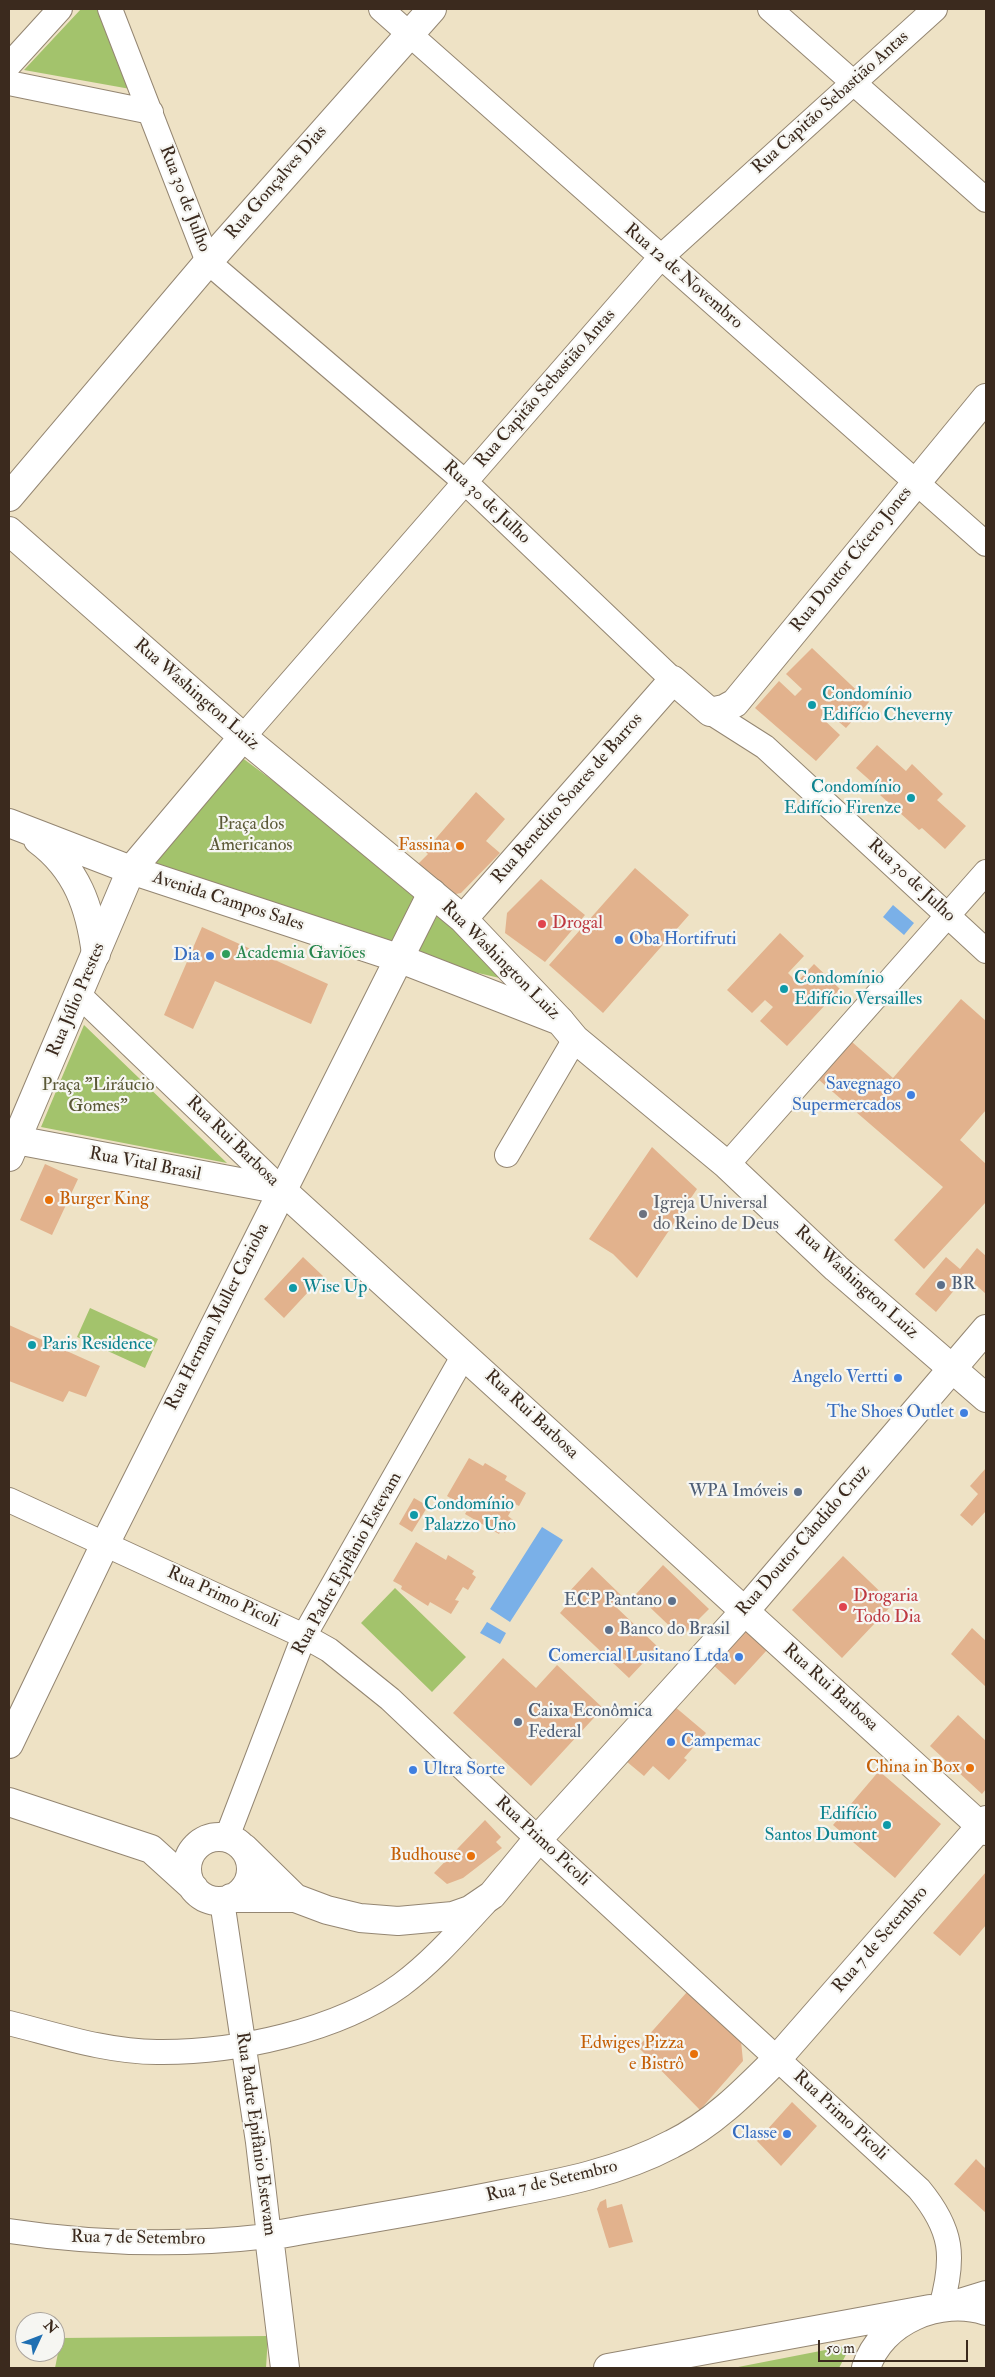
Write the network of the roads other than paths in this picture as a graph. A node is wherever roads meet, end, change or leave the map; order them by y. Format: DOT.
graph roads {
  1 [pos="60,9"];
  2 [pos="110,9"];
  3 [pos="381,9"];
  4 [pos="432,9"];
  5 [pos="770,9"];
  6 [pos="935,9"];
  7 [pos="409,33"];
  8 [pos="9,65"];
  9 [pos="854,82"];
  10 [pos="9,83"];
  11 [pos="151,112"];
  12 [pos="986,200"];
  13 [pos="661,257"];
  14 [pos="208,262"];
  15 [pos="986,398"];
  16 [pos="916,481"];
  17 [pos="465,482"];
  18 [pos="9,497"];
  19 [pos="9,531"];
  20 [pos="986,544"];
  21 [pos="673,680"];
  22 [pos="710,712"];
  23 [pos="243,737"];
  24 [pos="16,826"];
  25 [pos="131,870"];
  26 [pos="986,872"];
  27 [pos="432,893"];
  28 [pos="948,915"];
  29 [pos="463,919"];
  30 [pos="986,952"];
  31 [pos="96,954"];
  32 [pos="398,958"];
  33 [pos="79,995"];
  34 [pos="568,1030"];
  35 [pos="11,1145"];
  36 [pos="507,1155"];
  37 [pos="727,1166"];
  38 [pos="282,1190"];
  39 [pos="986,1330"];
  40 [pos="464,1355"];
  41 [pos="952,1369"];
  42 [pos="986,1398"];
  43 [pos="9,1500"];
  44 [pos="105,1544"];
  45 [pos="744,1612"];
  46 [pos="304,1636"];
  47 [pos="9,1744"];
  48 [pos="9,1802"];
  49 [pos="984,1826"];
  50 [pos="538,1839"];
  51 [pos="229,1841"];
  52 [pos="151,1849"];
  53 [pos="194,1888"];
  54 [pos="492,1895"];
  55 [pos="295,1898"];
  56 [pos="227,1900"];
  57 [pos="9,2023"];
  58 [pos="243,2044"];
  59 [pos="777,2059"];
  60 [pos="9,2231"];
  61 [pos="268,2236"];
  62 [pos="986,2293"];
  63 [pos="936,2308"];
  64 [pos="986,2311"];
  65 [pos="284,2368"];
  66 [pos="608,2368"];
  67 [pos="866,2368"];
  1 -- 8 [label="street"];
  2 -- 11 [label="street, Rua 30 de Julho"];
  3 -- 7 [label="street, Rua 12 de Novembro"];
  4 -- 7 [label="main road, Rua Gonçalves Dias"];
  5 -- 9 [label="street"];
  6 -- 9 [label="street, Rua Capitão Sebastião Antas"];
  7 -- 13 [label="street, Rua 12 de Novembro"];
  7 -- 14 [label="main road, Rua Gonçalves Dias"];
  9 -- 12 [label="street"];
  9 -- 13 [label="street, Rua Capitão Sebastião Antas"];
  10 -- 11 [label="street"];
  11 -- 14 [label="street, Rua 30 de Julho"];
  13 -- 16 [label="street, Rua 12 de Novembro"];
  13 -- 17 [label="street, Rua Capitão Sebastião Antas"];
  14 -- 17 [label="street, Rua 30 de Julho"];
  14 -- 18 [label="main road, Rua Gonçalves Dias"];
  15 -- 16 [label="main road, Rua Doutor Cícero Jones"];
  16 -- 20 [label="street, Rua 12 de Novembro"];
  16 -- 22 [label="main road, Rua Doutor Cícero Jones"];
  17 -- 21 [label="street, Rua 30 de Julho"];
  17 -- 23 [label="street, Rua Capitão Sebastião Antas"];
  19 -- 23 [label="main road, Rua Washington Luiz"];
  21 -- 22 [label="main road, Rua 30 de Julho"];
  21 -- 29 [label="main road, Rua Benedito Soares de Barros"];
  22 -- 28 [label="street, Rua 30 de Julho"];
  23 -- 25 [label="main road, Rua Capitão Sebastião Antas"];
  23 -- 27 [label="main road, Rua Washington Luiz"];
  24 -- 25 [label="main road, Avenida Campos Sales"];
  24 -- 31 [label="main road"];
  25 -- 31 [label="main road, Rua Júlio Prestes"];
  25 -- 32 [label="main road, Avenida Campos Sales"];
  26 -- 28 [label="street"];
  27 -- 29 [label="main road, Rua Washington Luiz"];
  27 -- 32 [label="main road, Rua Herman Muller Carioba"];
  28 -- 30 [label="street, Rua 30 de Julho"];
  28 -- 37 [label="street"];
  29 -- 34 [label="main road, Rua Washington Luiz"];
  31 -- 33 [label="main road, Rua Júlio Prestes"];
  32 -- 34 [label="main road, Avenida Campos Sales"];
  32 -- 38 [label="main road, Rua Herman Muller Carioba"];
  33 -- 35 [label="main road, Rua Júlio Prestes"];
  33 -- 38 [label="street, Rua Rui Barbosa"];
  34 -- 36 [label="street"];
  34 -- 37 [label="main road, Rua Washington Luiz"];
  35 -- 38 [label="main road, Rua Vital Brasil"];
  37 -- 41 [label="main road, Rua Washington Luiz"];
  38 -- 40 [label="main road, Rua Rui Barbosa"];
  38 -- 44 [label="main road, Rua Herman Muller Carioba"];
  39 -- 41 [label="main road, Rua Doutor Cândido Cruz"];
  40 -- 45 [label="main road, Rua Rui Barbosa"];
  40 -- 46 [label="street, Rua Padre Epifânio Estevam"];
  41 -- 42 [label="main road, Rua Washington Luiz"];
  41 -- 45 [label="main road, Rua Doutor Cândido Cruz"];
  43 -- 44 [label="street, Rua Primo Picoli"];
  44 -- 46 [label="street, Rua Primo Picoli"];
  44 -- 47 [label="main road, Rua Herman Muller Carioba"];
  45 -- 49 [label="main road, Rua Rui Barbosa"];
  45 -- 50 [label="main road, Rua Doutor Cândido Cruz"];
  46 -- 50 [label="street, Rua Primo Picoli"];
  46 -- 51 [label="street, Rua Padre Epifânio Estevam"];
  48 -- 52 [label="main road"];
  49 -- 59 [label="main road, Rua 7 de Setembro"];
  50 -- 54 [label="main road, Rua Doutor Cândido Cruz"];
  50 -- 59 [label="street, Rua Primo Picoli"];
  51 -- 52 [label="main road"];
  51 -- 53 [label="main road"];
  51 -- 55 [label="main road"];
  51 -- 56 [label="main road"];
  52 -- 53 [label="main road"];
  53 -- 56 [label="main road"];
  54 -- 55 [label="main road, Rua Doutor Cândido Cruz"];
  54 -- 58 [label="street"];
  55 -- 56 [label="main road"];
  56 -- 58 [label="street, Rua Padre Epifânio Estevam"];
  57 -- 58 [label="street"];
  58 -- 61 [label="street, Rua Padre Epifânio Estevam"];
  59 -- 61 [label="main road, Rua 7 de Setembro"];
  59 -- 63 [label="street, Rua Primo Picoli"];
  60 -- 61 [label="street, Rua 7 de Setembro"];
  61 -- 65 [label="main road, Rua Padre Epifânio Estevam"];
  62 -- 63 [label="street"];
  63 -- 64 [label="main road"];
  63 -- 66 [label="main road"];
  63 -- 67 [label="main road"];
}
